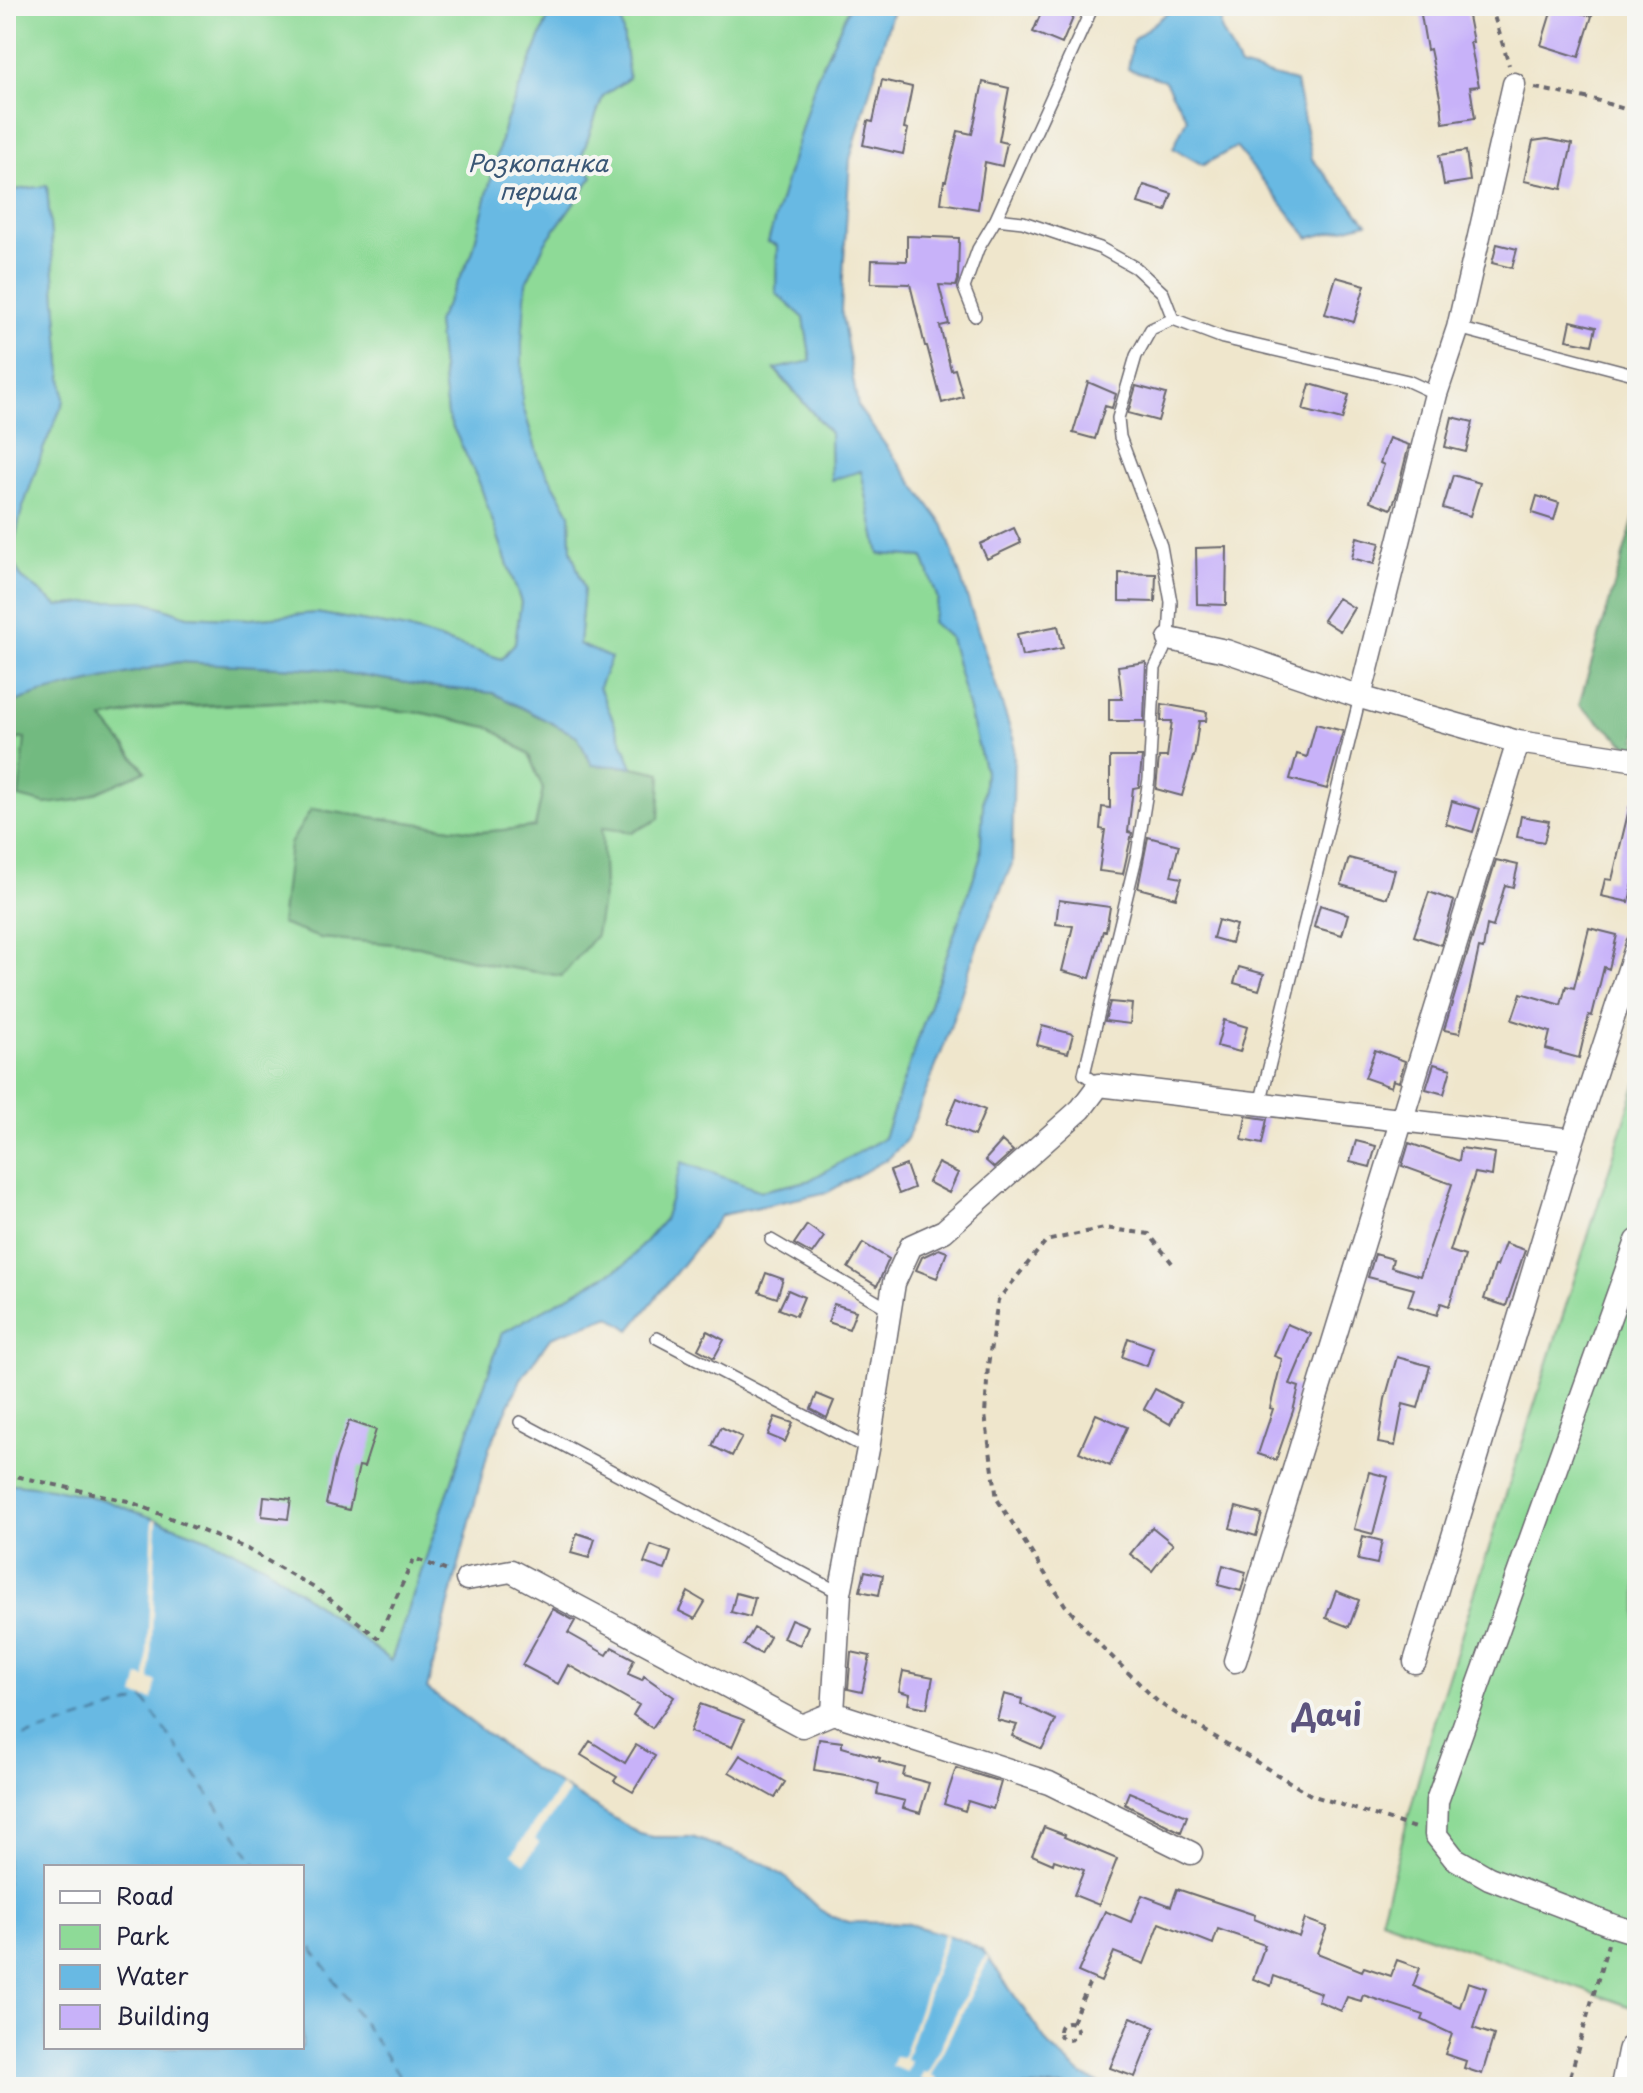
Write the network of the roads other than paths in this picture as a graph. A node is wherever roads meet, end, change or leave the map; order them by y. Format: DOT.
graph roads {
  1 [pos="1093,6"];
  2 [pos="1514,84"];
  3 [pos="996,219"];
  4 [pos="975,316"];
  5 [pos="1173,319"];
  6 [pos="1458,328"];
  7 [pos="1637,375"];
  8 [pos="1436,394"];
  9 [pos="1169,639"];
  10 [pos="1360,697"];
  11 [pos="1518,742"];
  12 [pos="1637,760"];
  13 [pos="1637,945"];
  14 [pos="1099,1085"];
  15 [pos="1260,1104"];
  16 [pos="1403,1121"];
  17 [pos="1573,1140"];
  18 [pos="771,1240"];
  19 [pos="1637,1241"];
  20 [pos="889,1309"];
  21 [pos="657,1338"];
  22 [pos="520,1422"];
  23 [pos="868,1449"];
  24 [pos="467,1579"];
  25 [pos="840,1593"];
  26 [pos="1235,1661"];
  27 [pos="1415,1662"];
  28 [pos="833,1713"];
  29 [pos="1191,1853"];
  30 [pos="1637,1933"];
  31 [pos="1637,2052"];
  32 [pos="1630,2087"];
  1 -- 3 [label="lane"];
  2 -- 6 [label="street"];
  3 -- 4 [label="lane"];
  3 -- 5 [label="lane"];
  5 -- 8 [label="lane"];
  5 -- 9 [label="lane"];
  6 -- 7 [label="lane"];
  6 -- 8 [label="street"];
  8 -- 10 [label="street"];
  9 -- 10 [label="street"];
  9 -- 14 [label="lane"];
  10 -- 11 [label="street"];
  10 -- 15 [label="lane"];
  11 -- 12 [label="street"];
  11 -- 16 [label="street"];
  13 -- 17 [label="street"];
  14 -- 15 [label="street"];
  14 -- 20 [label="street"];
  15 -- 16 [label="street"];
  16 -- 17 [label="street"];
  16 -- 26 [label="street"];
  17 -- 27 [label="street"];
  18 -- 20 [label="lane"];
  19 -- 30 [label="street"];
  20 -- 23 [label="street"];
  21 -- 23 [label="lane"];
  22 -- 25 [label="lane"];
  23 -- 25 [label="street"];
  24 -- 28 [label="street"];
  25 -- 28 [label="street"];
  28 -- 29 [label="street"];
  31 -- 32 [label="highway"];
}
